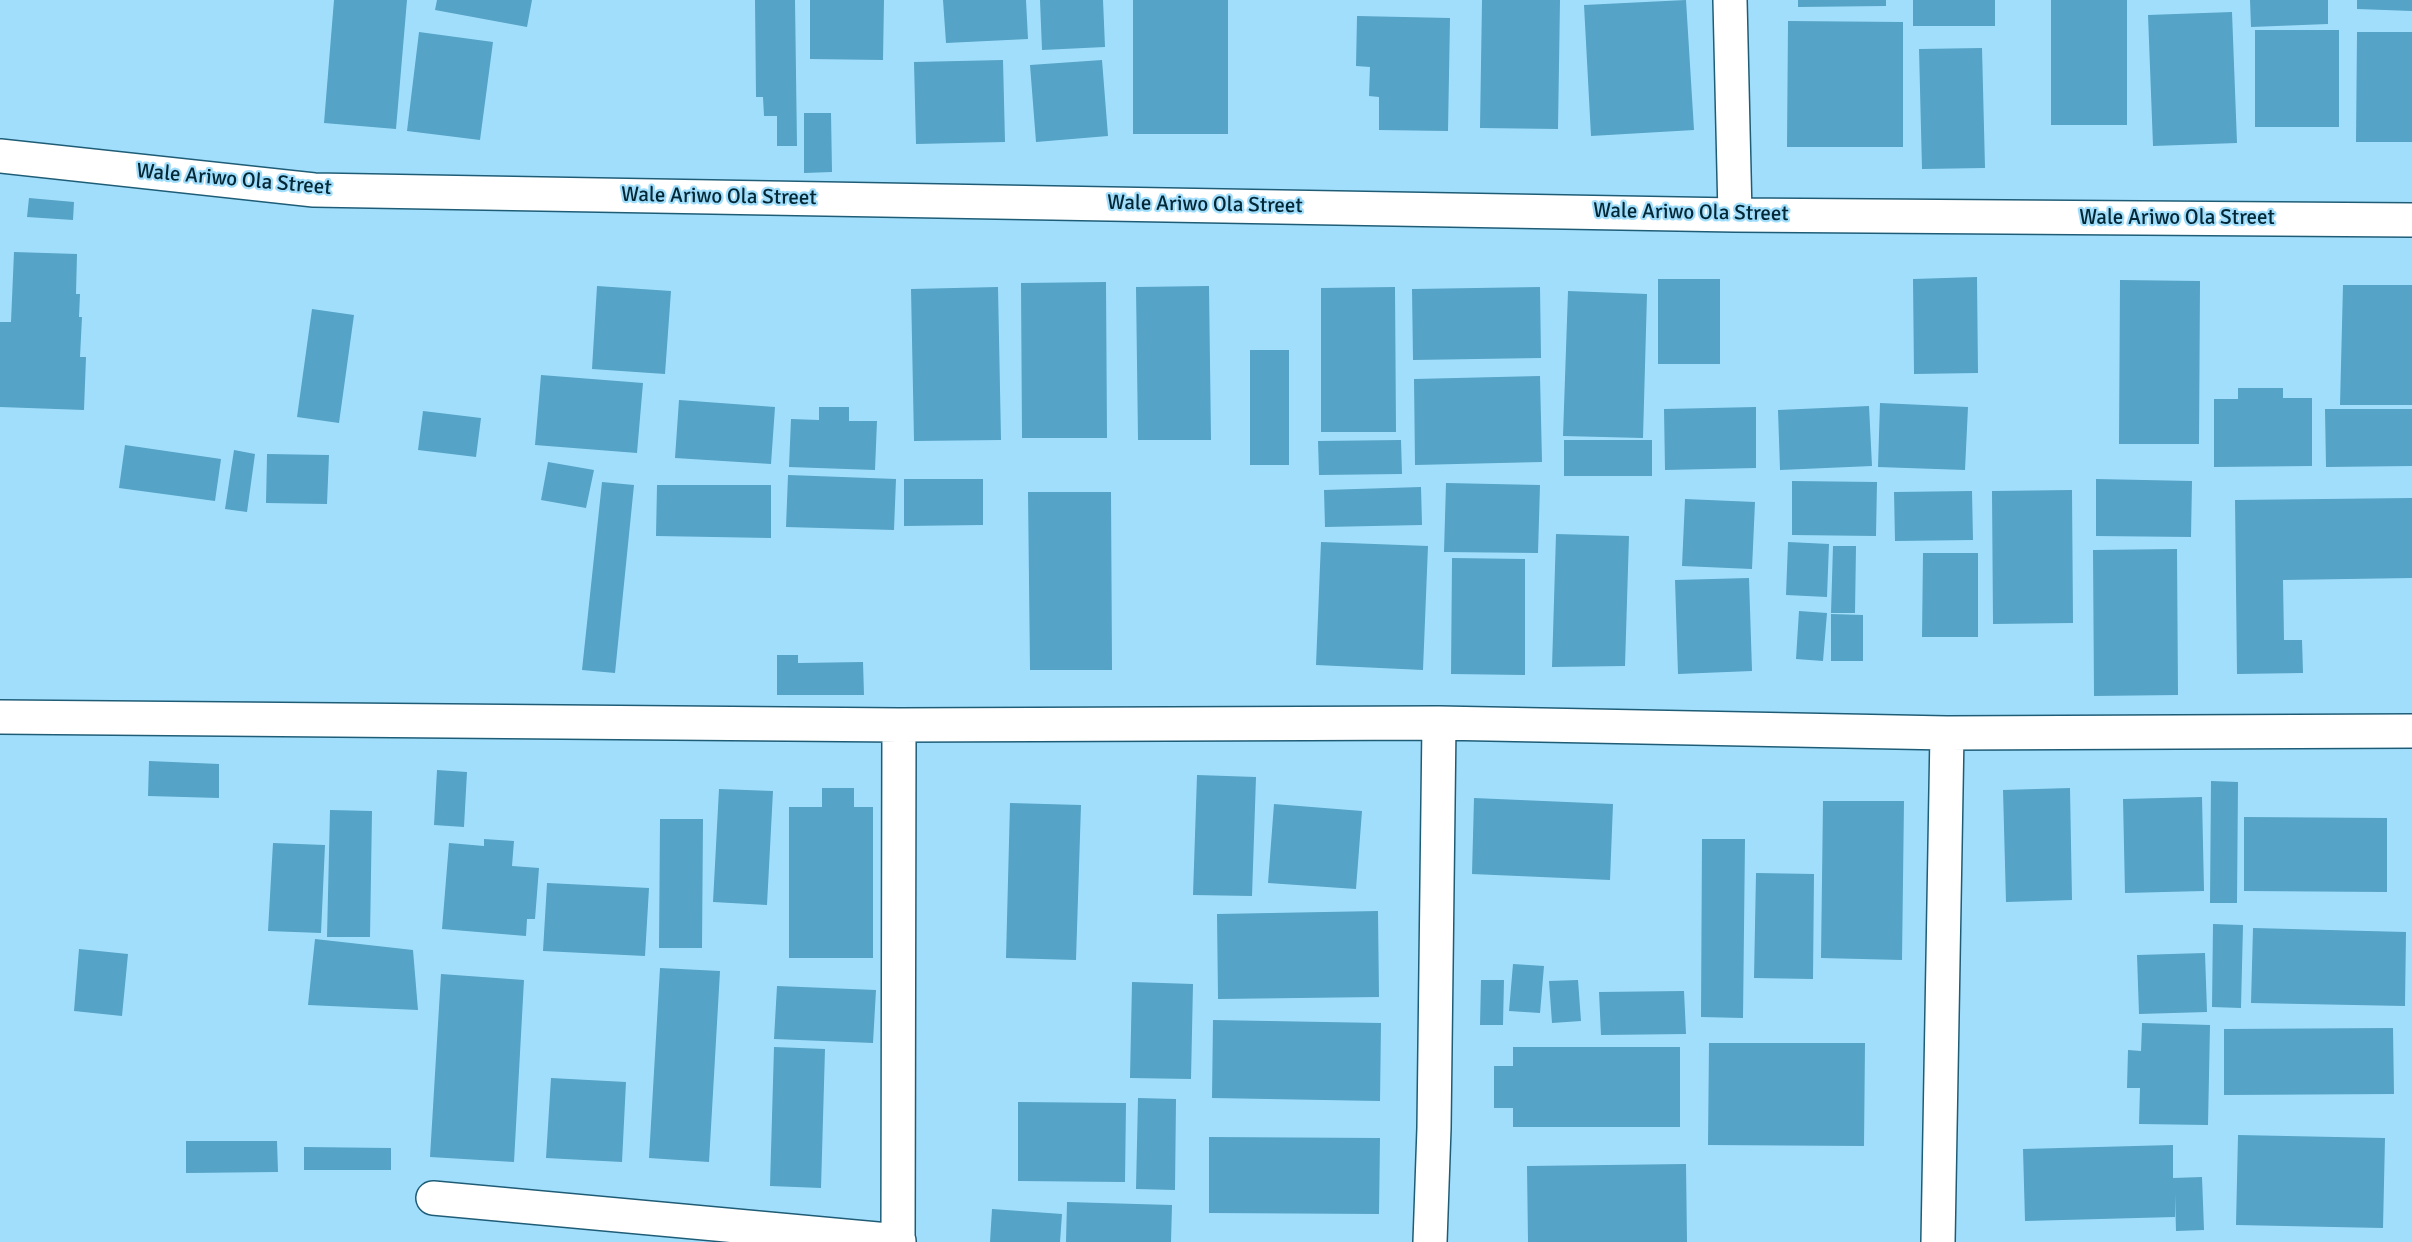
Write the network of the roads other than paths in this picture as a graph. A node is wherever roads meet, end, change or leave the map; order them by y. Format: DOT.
graph roads {
  1 [pos="1730,0"];
  2 [pos="0,156"];
  3 [pos="1735,214"];
  4 [pos="2412,220"];
  5 [pos="0,717"];
  6 [pos="1439,723"];
  7 [pos="899,725"];
  8 [pos="2412,731"];
  9 [pos="1947,733"];
  10 [pos="433,1198"];
  11 [pos="898,1242"];
  12 [pos="1430,1242"];
  13 [pos="1938,1242"];
  1 -- 3 [label="street"];
  2 -- 3 [label="street, Wale Ariwo Ola Street"];
  3 -- 4 [label="street, Wale Ariwo Ola Street"];
  5 -- 7 [label="street"];
  6 -- 7 [label="street"];
  6 -- 9 [label="street"];
  6 -- 12 [label="street"];
  7 -- 11 [label="street"];
  8 -- 9 [label="street"];
  9 -- 13 [label="street"];
  10 -- 11 [label="street"];
}
